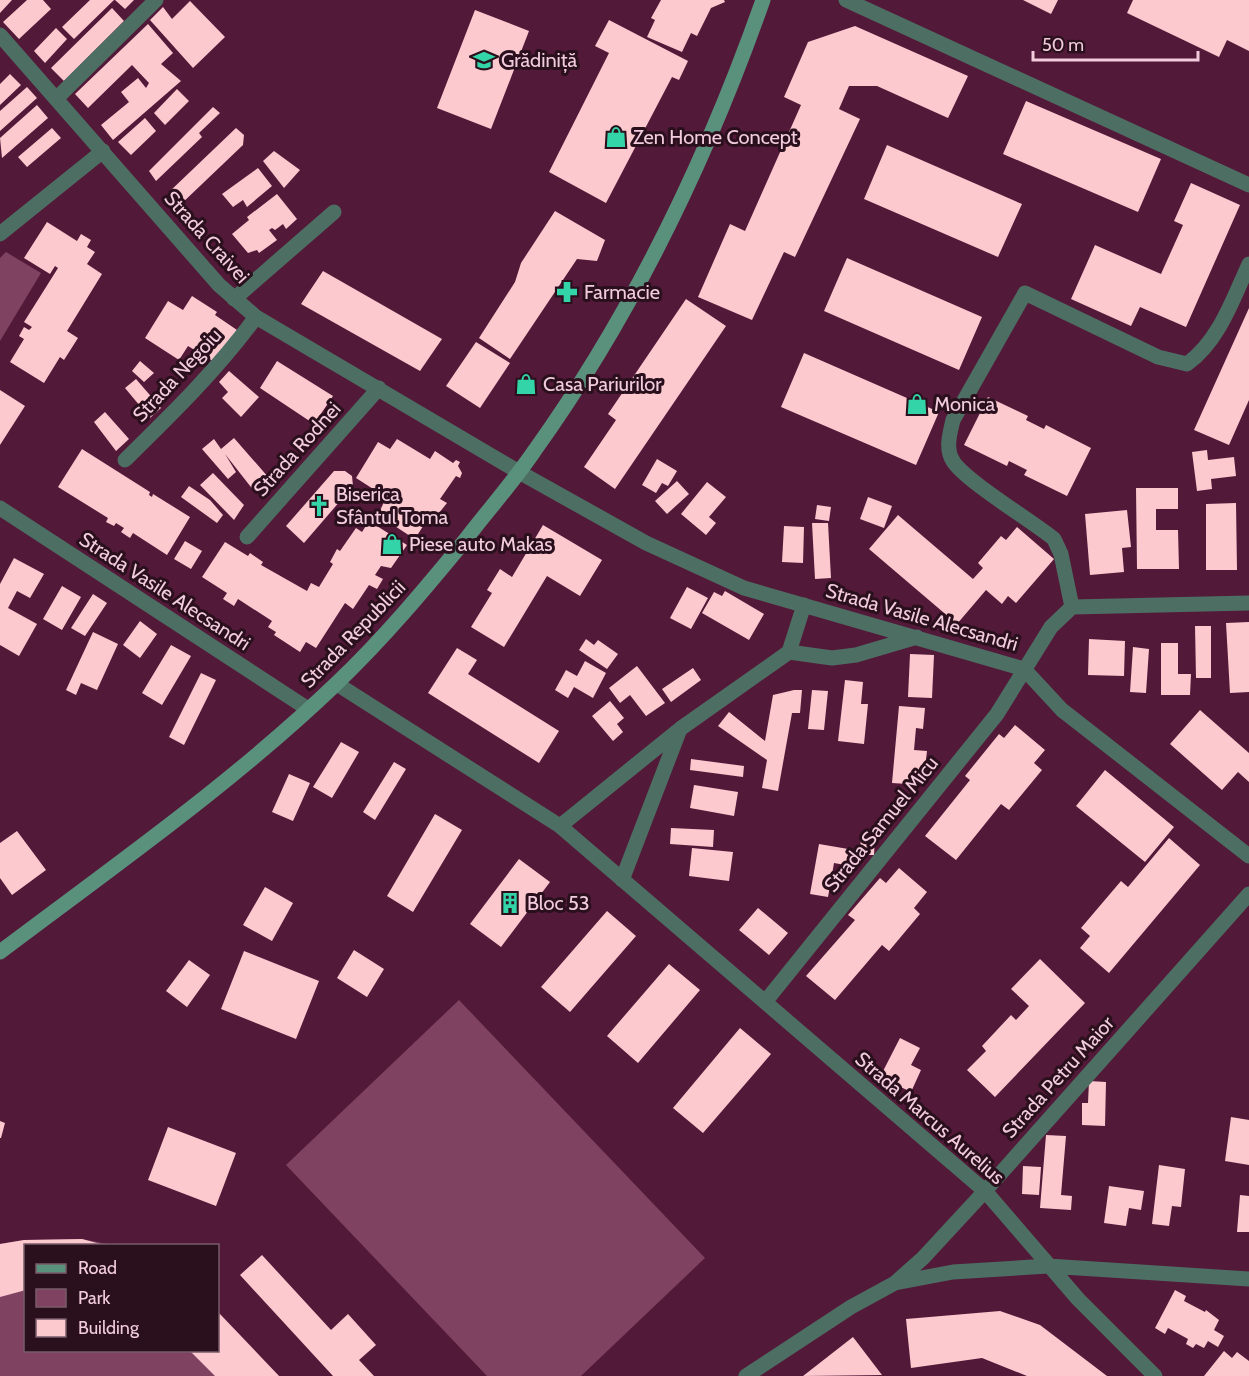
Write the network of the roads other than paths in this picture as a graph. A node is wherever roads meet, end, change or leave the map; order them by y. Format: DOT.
graph roads {
  1 [pos="156,0"];
  2 [pos="763,0"];
  3 [pos="846,0"];
  4 [pos="0,35"];
  5 [pos="57,98"];
  6 [pos="103,151"];
  7 [pos="1249,185"];
  8 [pos="334,213"];
  9 [pos="0,234"];
  10 [pos="1249,264"];
  11 [pos="234,299"];
  12 [pos="256,317"];
  13 [pos="379,388"];
  14 [pos="125,460"];
  15 [pos="519,472"];
  16 [pos="0,508"];
  17 [pos="247,537"];
  18 [pos="1249,603"];
  19 [pos="804,605"];
  20 [pos="1072,607"];
  21 [pos="917,638"];
  22 [pos="789,652"];
  23 [pos="1024,669"];
  24 [pos="336,684"];
  25 [pos="308,709"];
  26 [pos="680,729"];
  27 [pos="560,826"];
  28 [pos="1249,856"];
  29 [pos="622,880"];
  30 [pos="1249,894"];
  31 [pos="0,952"];
  32 [pos="765,1002"];
  33 [pos="985,1191"];
  34 [pos="1048,1266"];
  35 [pos="1249,1279"];
  36 [pos="895,1283"];
  37 [pos="746,1376"];
  38 [pos="1155,1376"];
  1 -- 5 [label="street"];
  2 -- 15 [label="main road, Strada Republicii"];
  3 -- 7 [label="street"];
  4 -- 5 [label="street, Strada Craivei"];
  5 -- 6 [label="street, Strada Craivei"];
  6 -- 9 [label="street"];
  6 -- 11 [label="street, Strada Craivei"];
  8 -- 11 [label="street"];
  10 -- 20 [label="street"];
  11 -- 12 [label="street, Strada Craivei"];
  12 -- 13 [label="street, Strada Craivei"];
  12 -- 14 [label="street, Strada Negoiu"];
  13 -- 15 [label="street, Strada Craivei"];
  13 -- 17 [label="street, Strada Rodnei"];
  15 -- 19 [label="street, Strada Vasile Alecsandri"];
  15 -- 24 [label="main road, Strada Republicii"];
  16 -- 25 [label="street, Strada Vasile Alecsandri"];
  18 -- 20 [label="street"];
  19 -- 21 [label="street, Strada Vasile Alecsandri"];
  19 -- 22 [label="street, Strada Vasile Alecsandri"];
  20 -- 23 [label="street, Strada Vasile Alecsandri"];
  21 -- 22 [label="street"];
  21 -- 23 [label="street, Strada Vasile Alecsandri"];
  22 -- 26 [label="street"];
  23 -- 28 [label="street"];
  23 -- 32 [label="street, Strada Samuel Micu"];
  24 -- 25 [label="main road, Strada Republicii"];
  24 -- 27 [label="street"];
  25 -- 31 [label="main road, Strada Republicii"];
  26 -- 27 [label="street"];
  26 -- 29 [label="street"];
  27 -- 29 [label="street"];
  29 -- 32 [label="street, Strada Marcus Aurelius"];
  30 -- 33 [label="street, Strada Petru Maior"];
  32 -- 33 [label="street, Strada Marcus Aurelius"];
  33 -- 34 [label="street, Strada Marcus Aurelius"];
  33 -- 36 [label="street, Strada Petru Maior"];
  34 -- 35 [label="street"];
  34 -- 36 [label="street"];
  34 -- 38 [label="street, Strada Marcus Aurelius"];
  36 -- 37 [label="street"];
}
